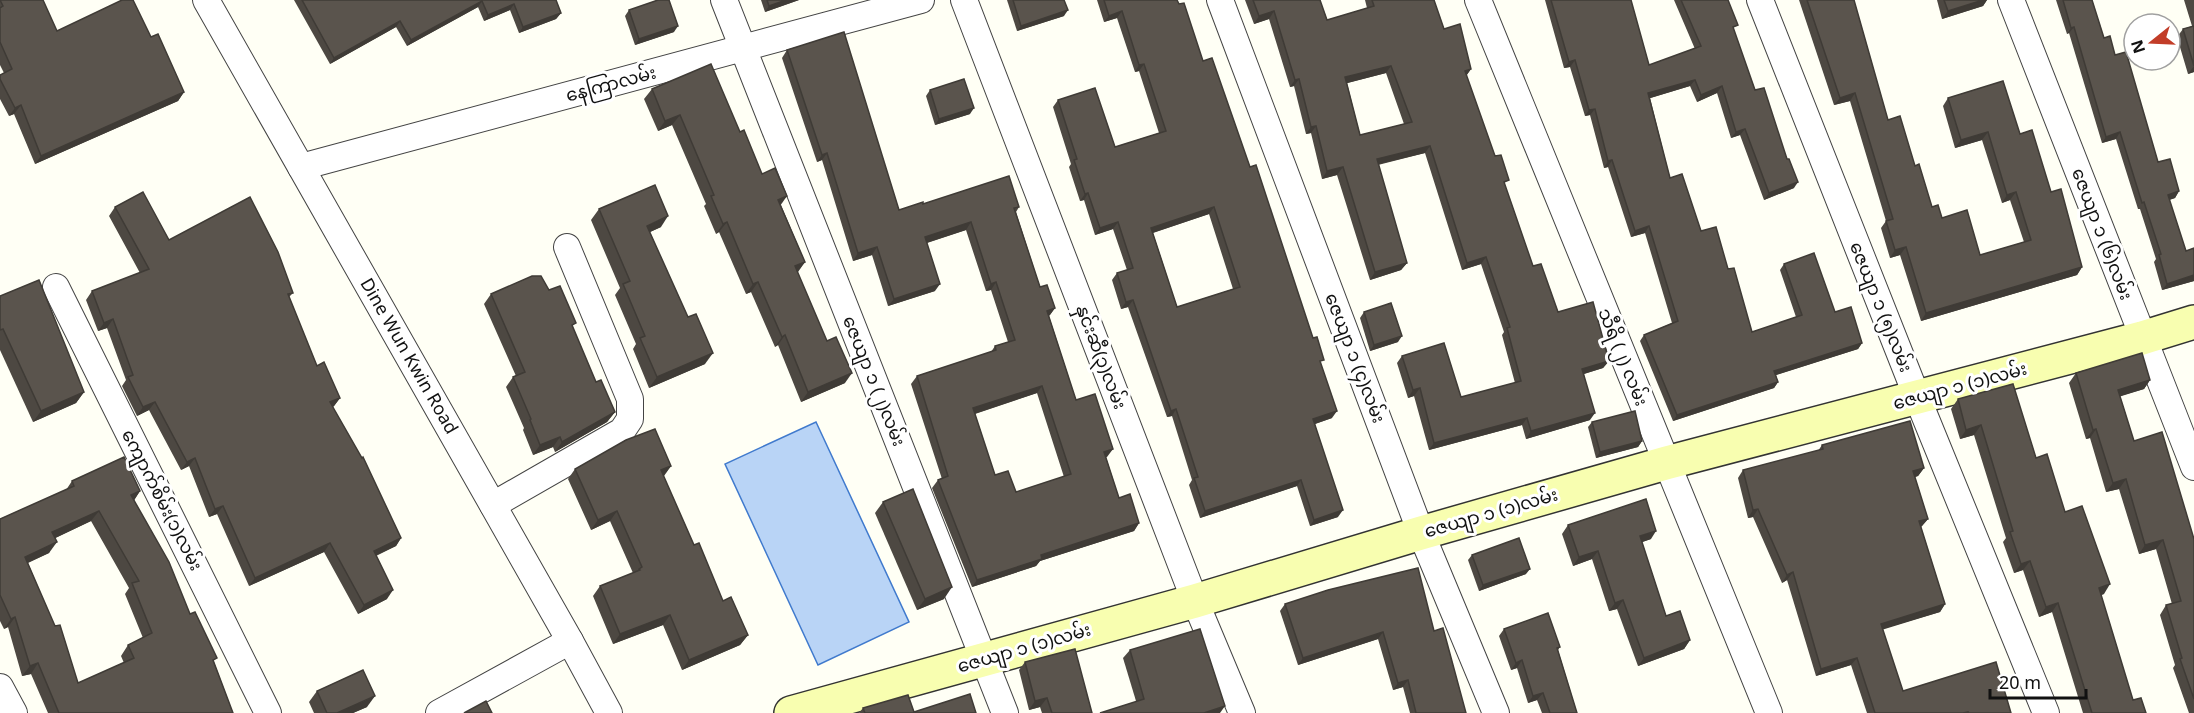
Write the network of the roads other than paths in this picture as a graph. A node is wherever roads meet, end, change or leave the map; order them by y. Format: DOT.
graph roads {
  1 [pos="206,0"];
  2 [pos="724,0"];
  3 [pos="921,0"];
  4 [pos="964,0"];
  5 [pos="1220,0"];
  6 [pos="1478,0"];
  7 [pos="1760,0"];
  8 [pos="2012,0"];
  9 [pos="744,49"];
  10 [pos="301,167"];
  11 [pos="567,247"];
  12 [pos="56,287"];
  13 [pos="2194,322"];
  14 [pos="2142,338"];
  15 [pos="1917,398"];
  16 [pos="1666,463"];
  17 [pos="2194,467"];
  18 [pos="493,504"];
  19 [pos="1421,532"];
  20 [pos="1195,601"];
  21 [pos="570,641"];
  22 [pos="984,660"];
  23 [pos="0,687"];
  24 [pos="14,713"];
  25 [pos="268,713"];
  26 [pos="440,713"];
  27 [pos="609,713"];
  28 [pos="790,713"];
  29 [pos="1005,713"];
  30 [pos="1242,713"];
  31 [pos="1496,713"];
  32 [pos="1769,713"];
  33 [pos="2046,713"];
  1 -- 10 [label="street, Dine Wun Kwin Road"];
  2 -- 9 [label="street, ဇေယျာ ၁ (၂)လမ်း"];
  3 -- 9 [label="street, နေကြာလမ်း"];
  4 -- 20 [label="street, နှင်းဆီ(၃)လမ်း"];
  5 -- 19 [label="street, ဇေယျာ ၁ (၄)လမ်း"];
  6 -- 16 [label="street, သီရိ (၂) လမ်း"];
  7 -- 15 [label="street, ဇေယျာ ၁ (၅)လမ်း"];
  8 -- 14 [label="street, ဇေယျာ ၁ (၆)လမ်း"];
  9 -- 10 [label="street, နေကြာလမ်း"];
  9 -- 22 [label="street, ဇေယျာ ၁ (၂)လမ်း"];
  10 -- 18 [label="street, Dine Wun Kwin Road"];
  11 -- 18 [label="street"];
  12 -- 25 [label="street, ကျောက်စိမ်း(၁)လမ်း"];
  13 -- 14 [label="street, ဇေယျာ ၁ (၁)လမ်း"];
  14 -- 15 [label="street, ဇေယျာ ၁ (၁)လမ်း"];
  14 -- 17 [label="street, ဇေယျာ ၁ (၆)လမ်း"];
  15 -- 16 [label="street, ဇေယျာ ၁ (၁)လမ်း"];
  15 -- 33 [label="street, ဇေယျာ ၁ (၅)လမ်း"];
  16 -- 19 [label="street, ဇေယျာ ၁ (၁)လမ်း"];
  16 -- 32 [label="street, သီရိ (၂) လမ်း"];
  18 -- 21 [label="street, Dine Wun Kwin Road"];
  19 -- 20 [label="street, ဇေယျာ ၁ (၁)လမ်း"];
  19 -- 31 [label="street, ဇေယျာ ၁ (၄)လမ်း"];
  20 -- 22 [label="street, ဇေယျာ ၁ (၁)လမ်း"];
  20 -- 30 [label="street, နှင်းဆီ(၃)လမ်း"];
  21 -- 26 [label="street"];
  21 -- 27 [label="street, Dine Wun Kwin Road"];
  22 -- 28 [label="street, ဇေယျာ ၁ (၁)လမ်း"];
  22 -- 29 [label="street, ဇေယျာ ၁ (၂)လမ်း"];
  23 -- 24 [label="street"];
}
